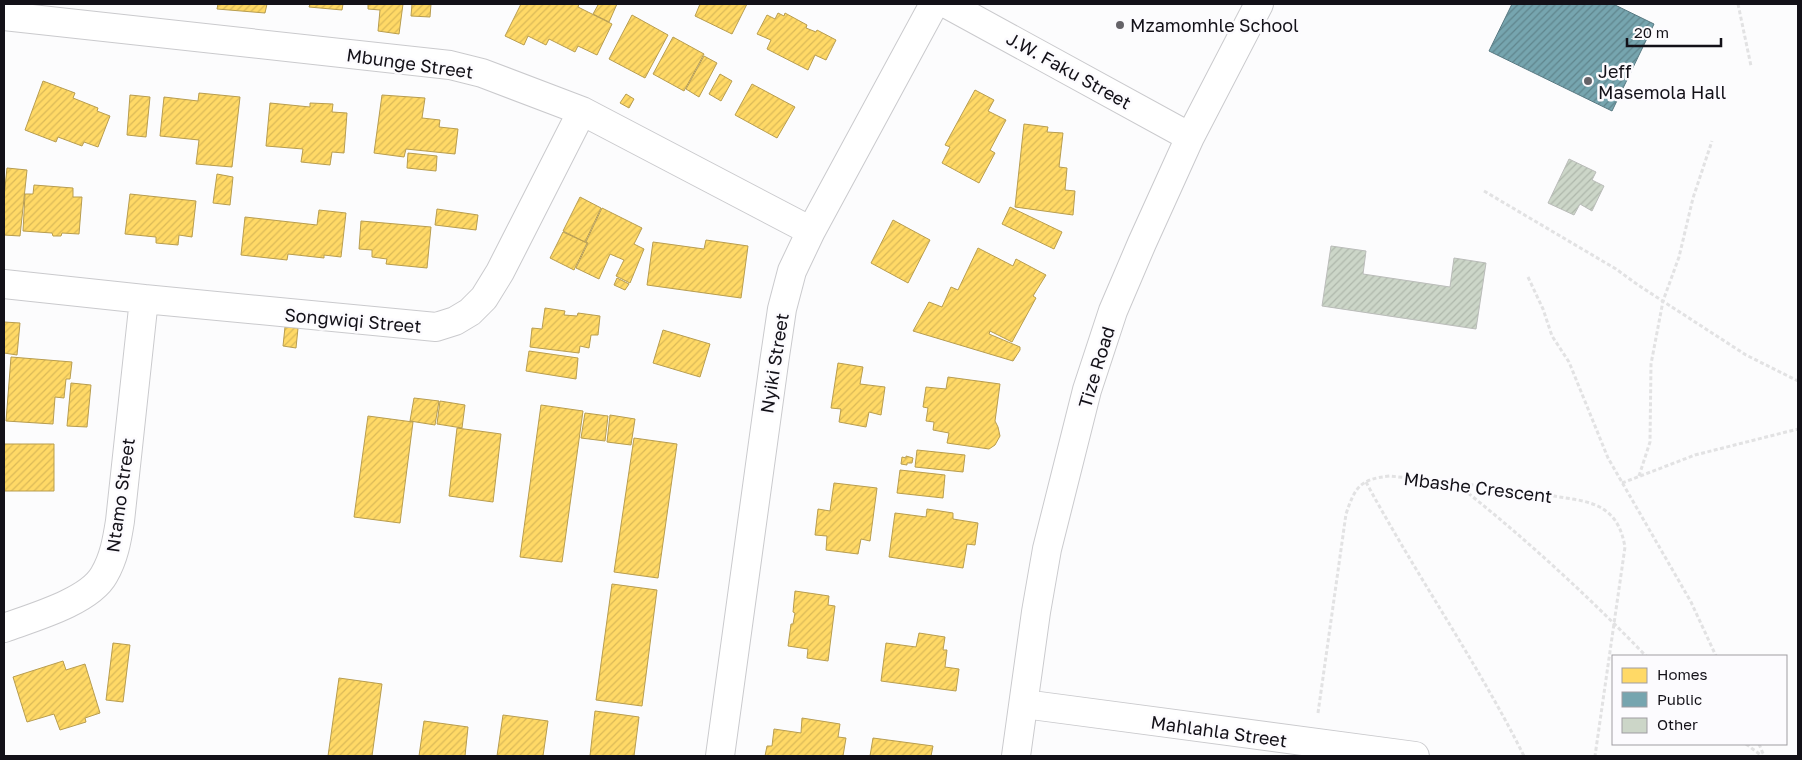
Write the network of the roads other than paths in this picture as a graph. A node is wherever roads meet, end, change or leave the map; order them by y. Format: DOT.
graph roads {
  1 [pos="934,4"];
  2 [pos="947,4"];
  3 [pos="1259,4"];
  4 [pos="4,16"];
  5 [pos="582,111"];
  6 [pos="1190,137"];
  7 [pos="811,231"];
  8 [pos="4,284"];
  9 [pos="144,300"];
  10 [pos="4,628"];
  11 [pos="1024,704"];
  12 [pos="1313,750"];
  13 [pos="720,756"];
  14 [pos="1016,756"];
  15 [pos="1415,756"];
  1 -- 7 [label="street, Nyiki Street"];
  2 -- 6 [label="street, J.W. Faku Street"];
  3 -- 6 [label="street, Tize Road"];
  4 -- 5 [label="street, Mbunge Street"];
  5 -- 7 [label="street, Mbunge Street"];
  5 -- 9 [label="street, Songwiqi Street"];
  6 -- 11 [label="street, Tize Road"];
  7 -- 13 [label="street, Nyiki Street"];
  8 -- 9 [label="street, Songwiqi Street"];
  9 -- 10 [label="street, Ntamo Street"];
  11 -- 12 [label="street, Mahlahla Street"];
  11 -- 14 [label="street, Tize Road"];
  12 -- 15 [label="street, Mahlahla Street"];
}
